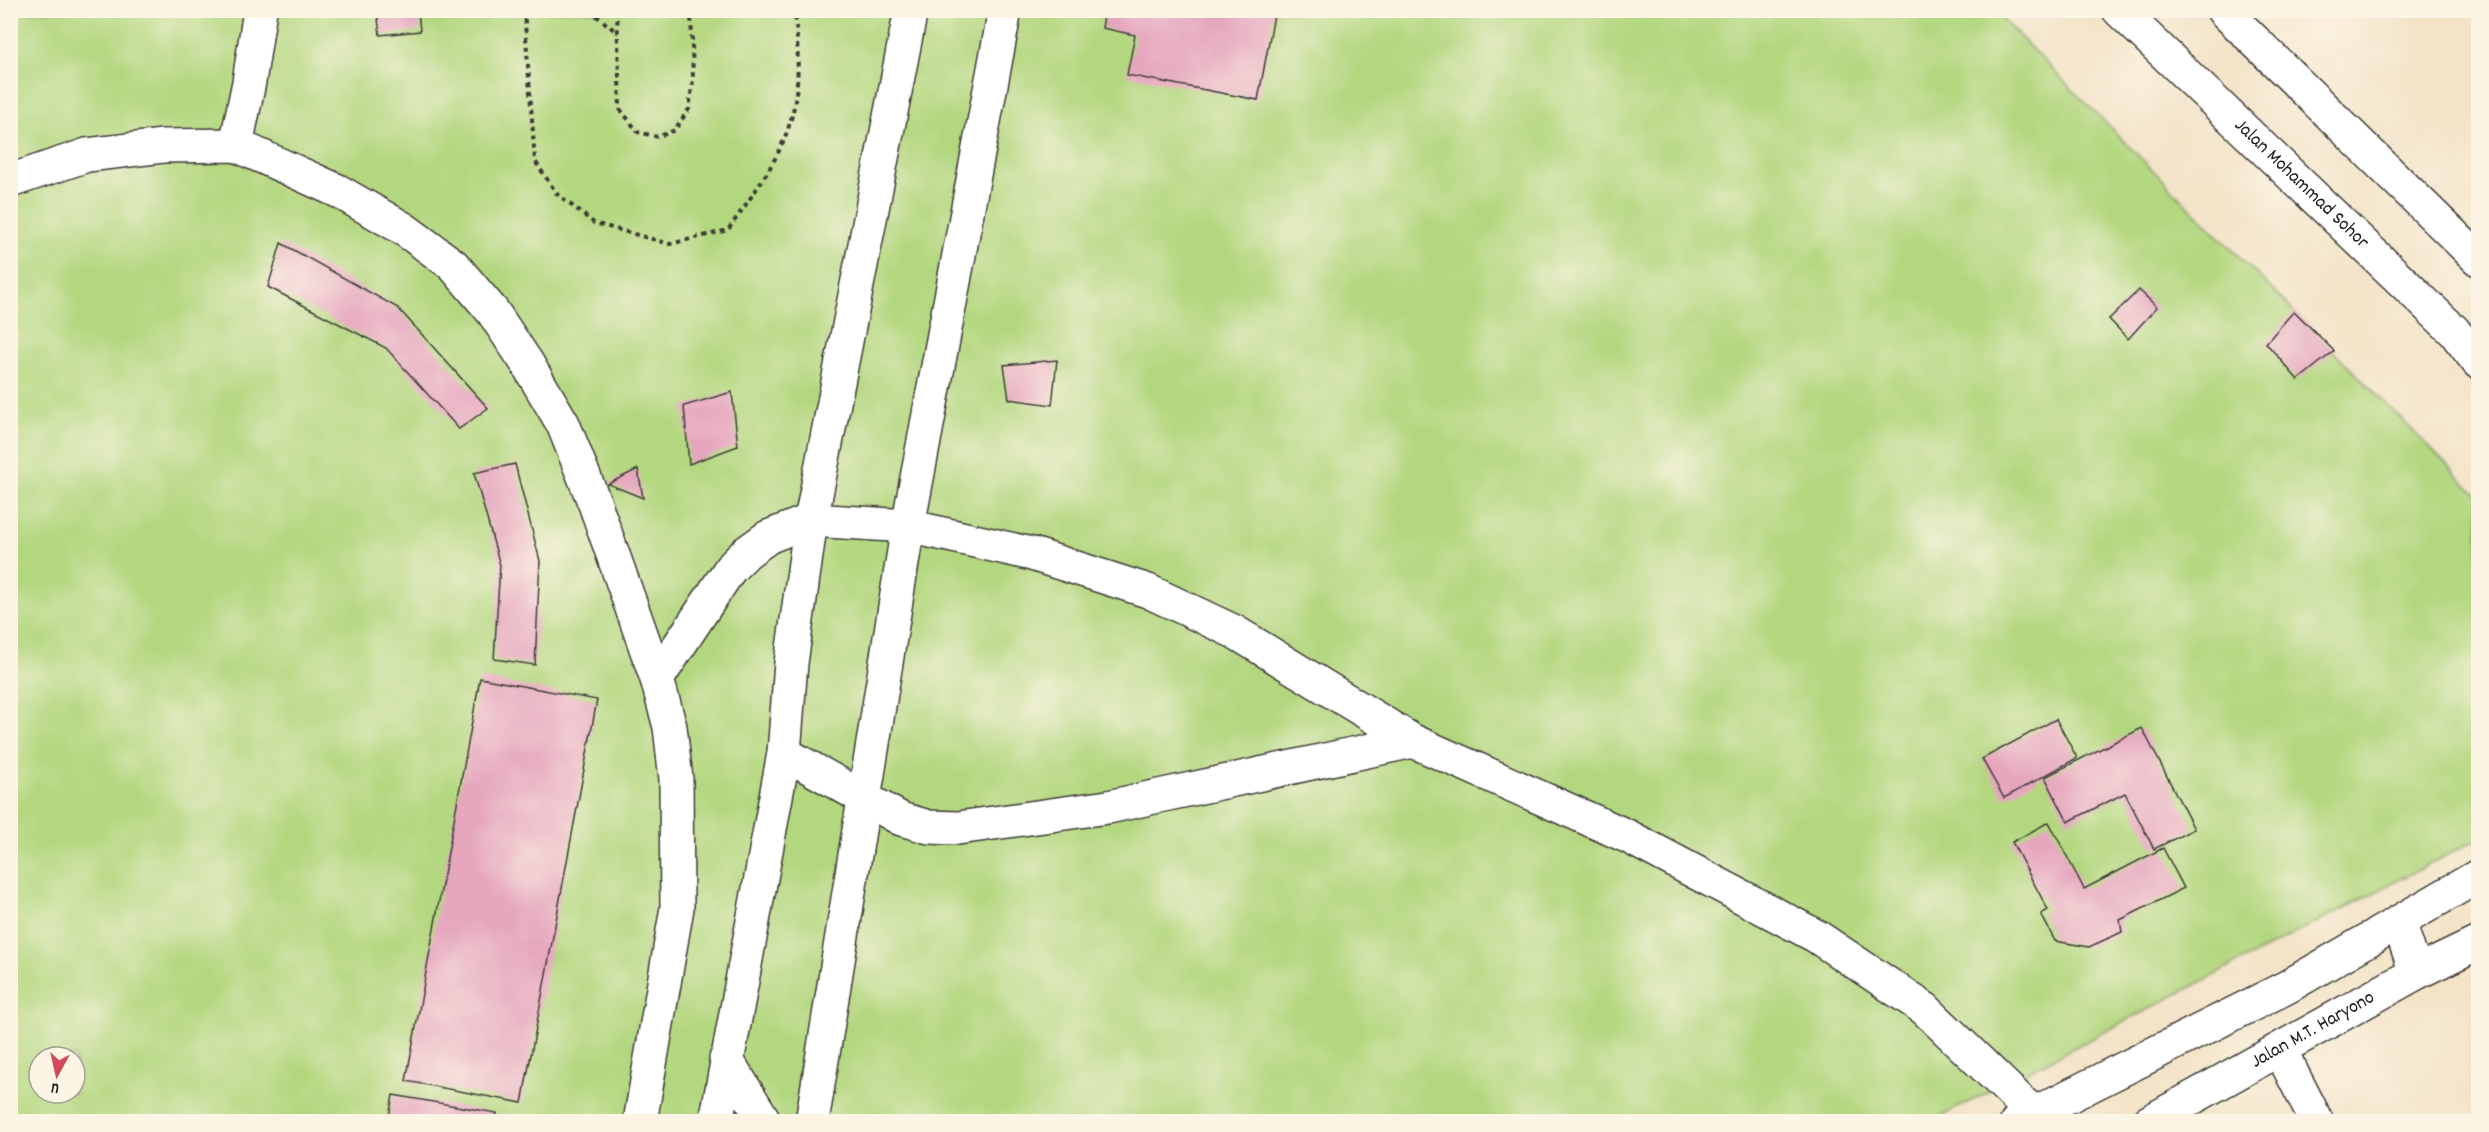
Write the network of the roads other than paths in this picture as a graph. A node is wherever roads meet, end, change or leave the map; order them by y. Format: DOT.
graph roads {
  1 [pos="260,10"];
  2 [pos="911,10"];
  3 [pos="1005,10"];
  4 [pos="2120,10"];
  5 [pos="2223,10"];
  6 [pos="236,145"];
  7 [pos="10,181"];
  8 [pos="2478,259"];
  9 [pos="2466,326"];
  10 [pos="2478,362"];
  11 [pos="811,520"];
  12 [pos="908,526"];
  13 [pos="657,679"];
  14 [pos="1413,741"];
  15 [pos="784,753"];
  16 [pos="863,798"];
  17 [pos="2478,876"];
  18 [pos="2398,922"];
  19 [pos="2478,943"];
  20 [pos="2416,973"];
  21 [pos="2280,1050"];
  22 [pos="726,1059"];
  23 [pos="2025,1117"];
  24 [pos="640,1122"];
  25 [pos="716,1122"];
  26 [pos="765,1122"];
  27 [pos="812,1122"];
  28 [pos="2149,1122"];
  29 [pos="2317,1122"];
  1 -- 6 [label="street"];
  2 -- 11 [label="street"];
  3 -- 12 [label="street"];
  4 -- 9 [label="street, Jalan Mohammad Sohor"];
  5 -- 8 [label="street"];
  6 -- 7 [label="street"];
  6 -- 13 [label="street"];
  9 -- 10 [label="street, Jalan Mohammad Sohor"];
  11 -- 12 [label="street"];
  11 -- 13 [label="street"];
  11 -- 15 [label="street"];
  12 -- 14 [label="street"];
  12 -- 16 [label="street"];
  13 -- 24 [label="street"];
  14 -- 16 [label="street"];
  14 -- 23 [label="street"];
  15 -- 16 [label="street"];
  15 -- 22 [label="street"];
  16 -- 27 [label="street"];
  17 -- 18 [label="street"];
  18 -- 20 [label="street"];
  18 -- 23 [label="street"];
  19 -- 20 [label="street, Jalan M.T. Haryono"];
  20 -- 21 [label="street, Jalan M.T. Haryono"];
  21 -- 28 [label="street, Jalan M.T. Haryono"];
  21 -- 29 [label="street"];
  22 -- 25 [label="street"];
  22 -- 26 [label="street"];
}
